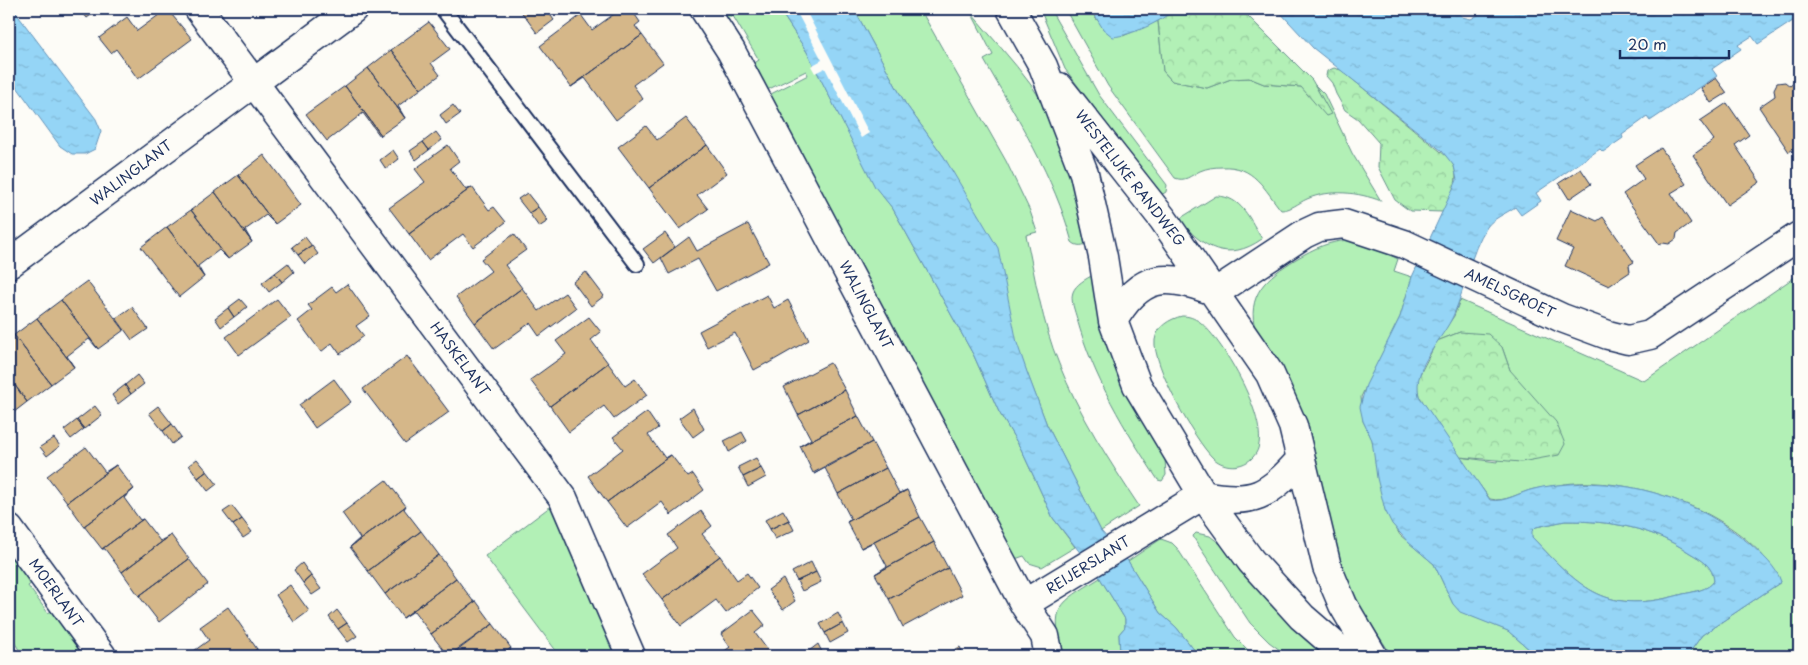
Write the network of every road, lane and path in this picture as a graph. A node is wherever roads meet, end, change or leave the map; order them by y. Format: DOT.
graph roads {
  1 [pos="199,9"];
  2 [pos="353,9"];
  3 [pos="443,9"];
  4 [pos="704,9"];
  5 [pos="1011,9"];
  6 [pos="1043,66"];
  7 [pos="253,82"];
  8 [pos="1799,236"];
  9 [pos="9,264"];
  10 [pos="637,264"];
  11 [pos="1216,292"];
  12 [pos="1113,321"];
  13 [pos="1301,459"];
  14 [pos="1204,495"];
  15 [pos="9,529"];
  16 [pos="1024,604"];
  17 [pos="102,656"];
  18 [pos="631,656"];
  19 [pos="1049,656"];
  20 [pos="1347,656"];
  21 [pos="1373,656"];
  1 -- 7 [label="street"];
  2 -- 7 [label="street, WALINGLANT"];
  3 -- 10 [label="lane"];
  4 -- 16 [label="street, WALINGLANT"];
  5 -- 6 [label="street, WESTELIJKE RANDWEG"];
  6 -- 11 [label="street, WESTELIJKE RANDWEG"];
  6 -- 12 [label="street, WESTELIJKE RANDWEG"];
  7 -- 9 [label="street, WALINGLANT"];
  7 -- 18 [label="street, HASKELANT"];
  8 -- 11 [label="street, AMELSGROET"];
  11 -- 12 [label="street"];
  11 -- 13 [label="street, WESTELIJKE RANDWEG"];
  12 -- 14 [label="street, WESTELIJKE RANDWEG"];
  13 -- 14 [label="street"];
  13 -- 21 [label="street, WESTELIJKE RANDWEG"];
  14 -- 16 [label="street, REIJERSLANT"];
  14 -- 20 [label="street, WESTELIJKE RANDWEG"];
  15 -- 17 [label="street, MOERLANT"];
  16 -- 19 [label="street"];
}
